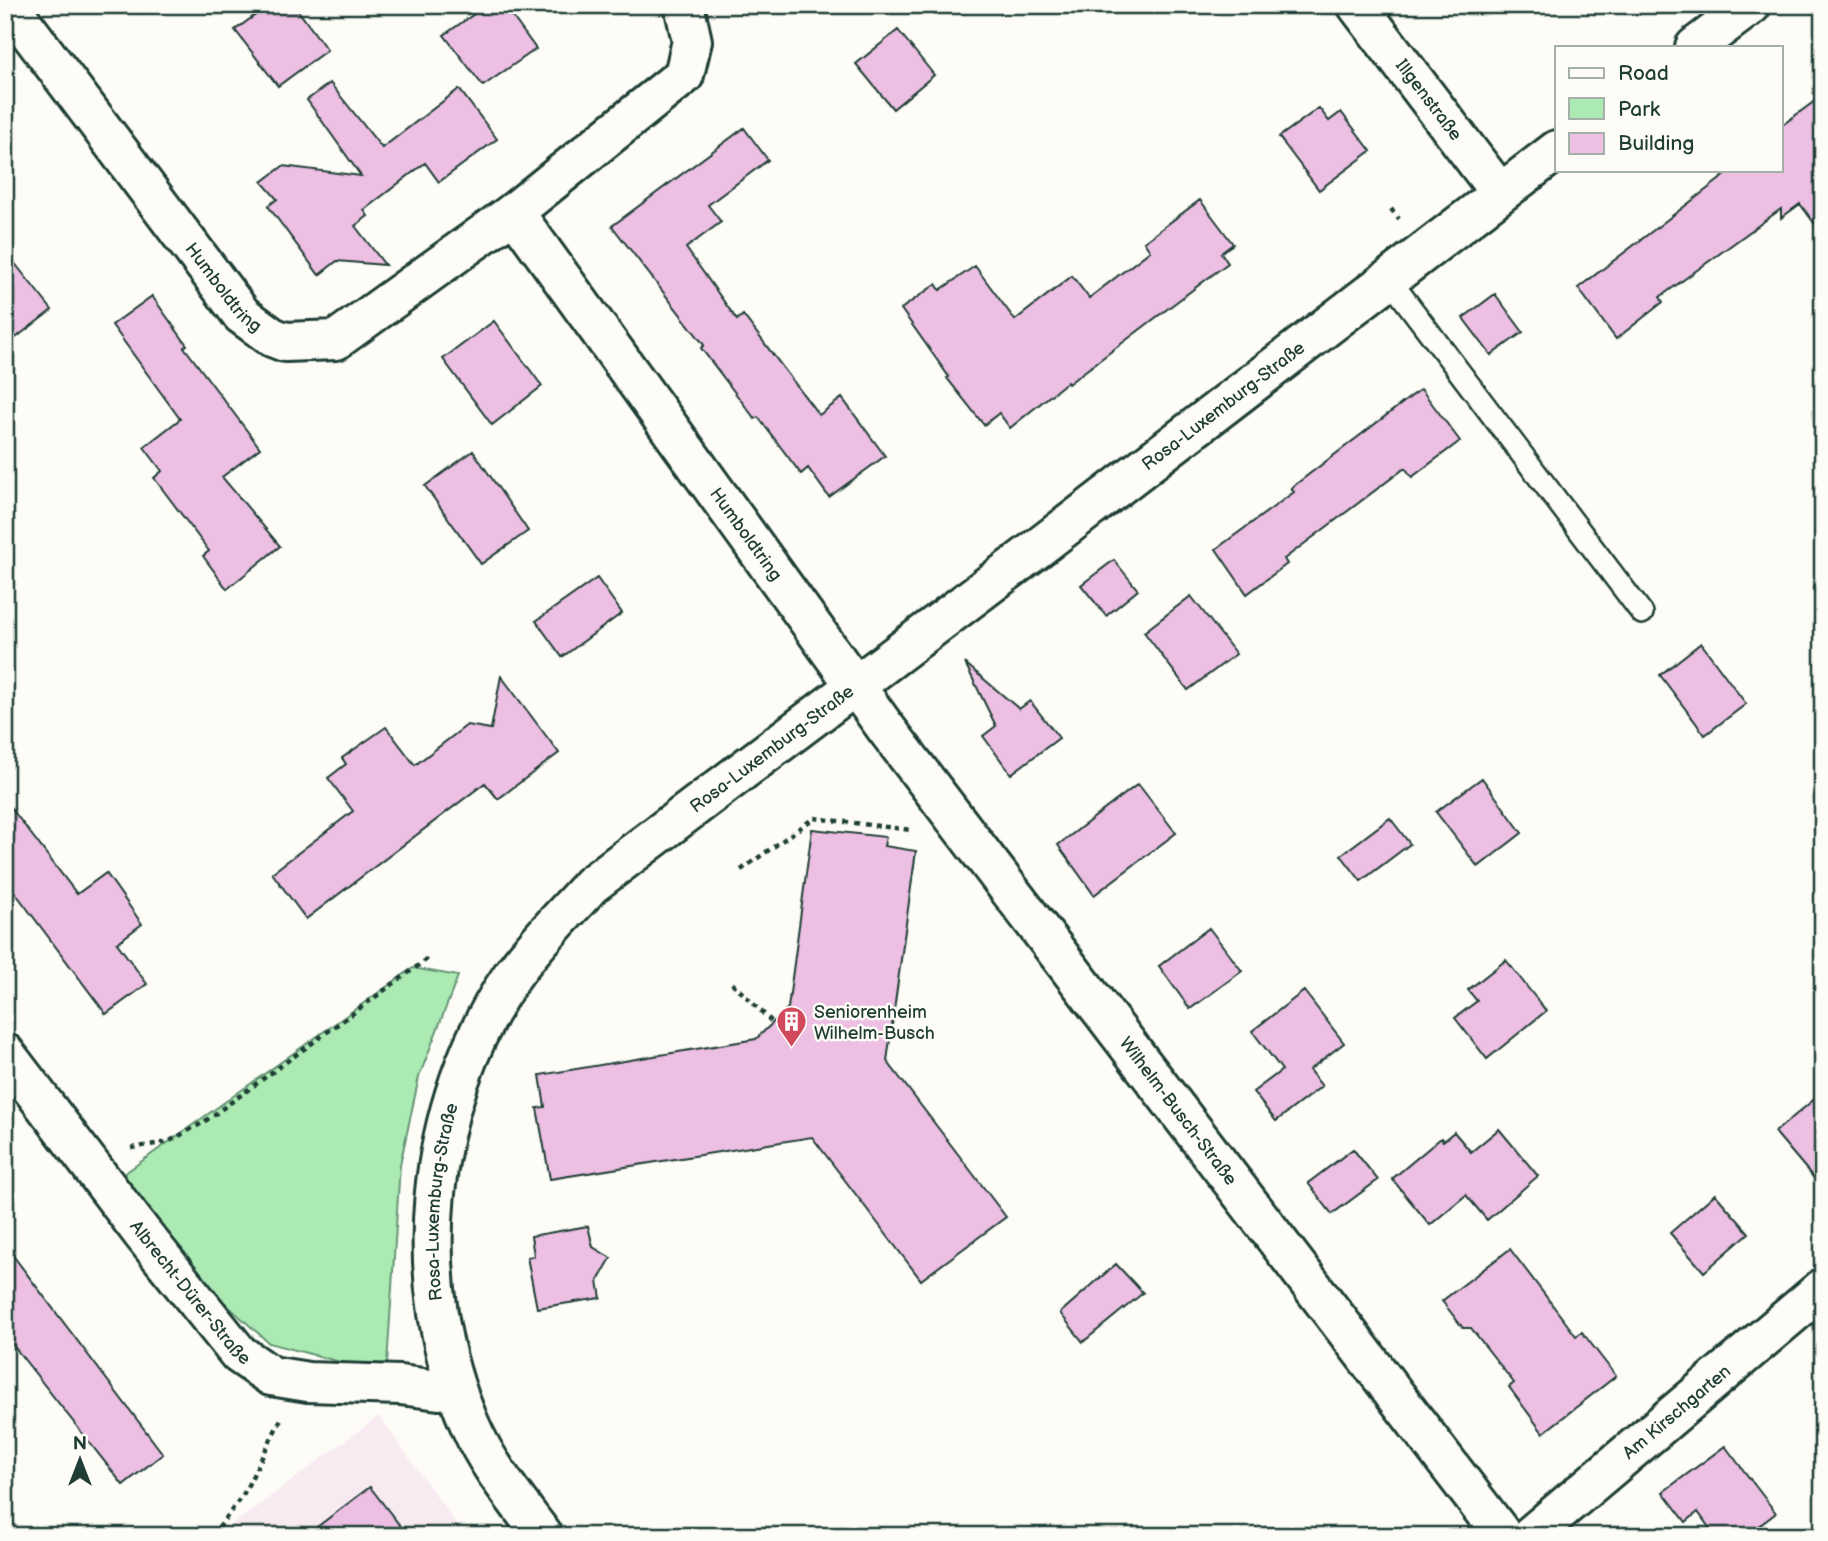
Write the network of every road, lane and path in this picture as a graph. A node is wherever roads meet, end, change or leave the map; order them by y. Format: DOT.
graph roads {
  1 [pos="9,5"];
  2 [pos="684,5"];
  3 [pos="1357,5"];
  4 [pos="1751,5"];
  5 [pos="1696,46"];
  6 [pos="1555,152"];
  7 [pos="1500,193"];
  8 [pos="514,212"];
  9 [pos="1389,279"];
  10 [pos="1643,613"];
  11 [pos="857,684"];
  12 [pos="915,831"];
  13 [pos="741,870"];
  14 [pos="430,957"];
  15 [pos="732,983"];
  16 [pos="773,1023"];
  17 [pos="5,1053"];
  18 [pos="83,1155"];
  19 [pos="1823,1289"];
  20 [pos="291,1379"];
  21 [pos="454,1387"];
  22 [pos="213,1536"];
  23 [pos="543,1536"];
  24 [pos="1503,1536"];
  25 [pos="1530,1536"];
  1 -- 8 [label="street, Humboldtring"];
  2 -- 8 [label="street, Humboldtring"];
  3 -- 7 [label="street, Illgenstraße"];
  4 -- 5 [label="street"];
  6 -- 7 [label="street, Rosa-Luxemburg-Straße"];
  7 -- 9 [label="street, Rosa-Luxemburg-Straße"];
  8 -- 11 [label="street, Humboldtring"];
  9 -- 10 [label="lane"];
  9 -- 11 [label="street, Rosa-Luxemburg-Straße"];
  11 -- 21 [label="street, Rosa-Luxemburg-Straße"];
  11 -- 24 [label="street, Wilhelm-Busch-Straße"];
  12 -- 13 [label="path"];
  14 -- 18 [label="path"];
  15 -- 16 [label="path"];
  17 -- 18 [label="street, Albrecht-Dürer-Straße"];
  18 -- 20 [label="street, Albrecht-Dürer-Straße"];
  19 -- 25 [label="street, Am Kirschgarten"];
  20 -- 21 [label="street, Albrecht-Dürer-Straße"];
  20 -- 22 [label="path"];
  21 -- 23 [label="street, Rosa-Luxemburg-Straße"];
}
